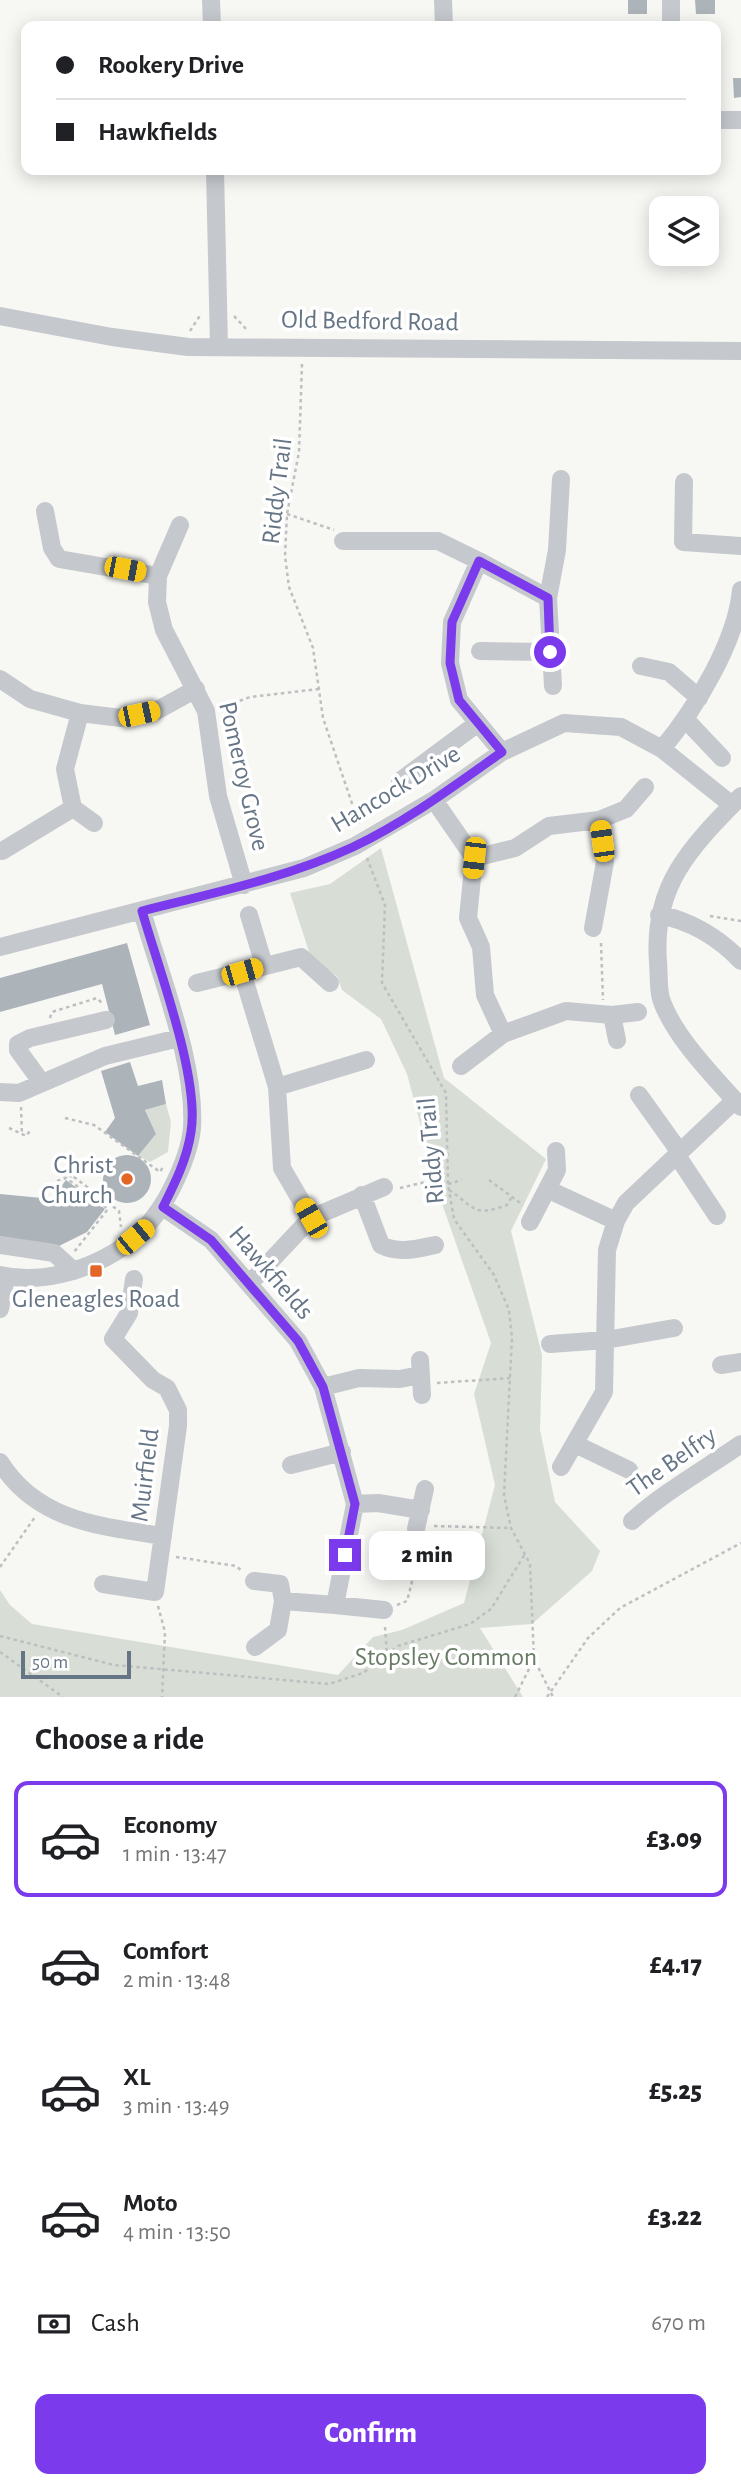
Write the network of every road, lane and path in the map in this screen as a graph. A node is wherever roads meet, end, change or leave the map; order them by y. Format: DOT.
graph roads {
  1 [pos="211,0"];
  2 [pos="443,0"];
  3 [pos="671,0"];
  4 [pos="212,21"];
  5 [pos="444,21"];
  6 [pos="671,21"];
  7 [pos="721,120"];
  8 [pos="741,120"];
  9 [pos="215,175"];
  10 [pos="0,316"];
  11 [pos="219,346"];
  12 [pos="741,352"];
  13 [pos="303,359"];
  14 [pos="561,478"];
  15 [pos="684,482"];
  16 [pos="45,511"];
  17 [pos="287,514"];
  18 [pos="180,525"];
  19 [pos="343,541"];
  20 [pos="741,546"];
  21 [pos="479,561"];
  22 [pos="158,576"];
  23 [pos="741,590"];
  24 [pos="548,598"];
  25 [pos="733,644"];
  26 [pos="480,651"];
  27 [pos="550,652"];
  28 [pos="640,666"];
  29 [pos="0,679"];
  30 [pos="553,686"];
  31 [pos="196,689"];
  32 [pos="319,689"];
  33 [pos="699,698"];
  34 [pos="206,711"];
  35 [pos="80,713"];
  36 [pos="686,720"];
  37 [pos="478,723"];
  38 [pos="662,749"];
  39 [pos="502,752"];
  40 [pos="722,758"];
  41 [pos="400,781"];
  42 [pos="645,787"];
  43 [pos="434,800"];
  44 [pos="736,800"];
  45 [pos="73,808"];
  46 [pos="599,820"];
  47 [pos="94,823"];
  48 [pos="349,831"];
  49 [pos="2,851"];
  50 [pos="360,858"];
  51 [pos="474,858"];
  52 [pos="244,886"];
  53 [pos="142,911"];
  54 [pos="249,915"];
  55 [pos="659,915"];
  56 [pos="593,928"];
  57 [pos="0,947"];
  58 [pos="741,961"];
  59 [pos="264,965"];
  60 [pos="242,972"];
  61 [pos="330,983"];
  62 [pos="197,984"];
  63 [pos="638,1012"];
  64 [pos="608,1015"];
  65 [pos="106,1020"];
  66 [pos="503,1034"];
  67 [pos="178,1038"];
  68 [pos="617,1040"];
  69 [pos="366,1060"];
  70 [pos="461,1066"];
  71 [pos="42,1083"];
  72 [pos="277,1087"];
  73 [pos="0,1092"];
  74 [pos="19,1093"];
  75 [pos="639,1096"];
  76 [pos="738,1103"];
  77 [pos="65,1118"];
  78 [pos="9,1128"];
  79 [pos="30,1131"];
  80 [pos="22,1135"];
  81 [pos="555,1151"];
  82 [pos="677,1152"];
  83 [pos="165,1161"];
  84 [pos="76,1163"];
  85 [pos="184,1164"];
  86 [pos="55,1173"];
  87 [pos="74,1177"];
  88 [pos="447,1177"];
  89 [pos="66,1178"];
  90 [pos="462,1180"];
  91 [pos="489,1180"];
  92 [pos="57,1181"];
  93 [pos="448,1184"];
  94 [pos="384,1187"];
  95 [pos="449,1189"];
  96 [pos="547,1189"];
  97 [pos="362,1195"];
  98 [pos="511,1198"];
  99 [pos="163,1207"];
  100 [pos="717,1216"];
  101 [pos="533,1217"];
  102 [pos="311,1218"];
  103 [pos="616,1221"];
  104 [pos="0,1245"];
  105 [pos="435,1245"];
  106 [pos="123,1247"];
  107 [pos="70,1267"];
  108 [pos="3,1276"];
  109 [pos="134,1279"];
  110 [pos="249,1284"];
  111 [pos="0,1309"];
  112 [pos="674,1328"];
  113 [pos="606,1340"];
  114 [pos="550,1344"];
  115 [pos="741,1362"];
  116 [pos="721,1365"];
  117 [pos="511,1378"];
  118 [pos="421,1379"];
  119 [pos="323,1387"];
  120 [pos="575,1444"];
  121 [pos="741,1444"];
  122 [pos="342,1452"];
  123 [pos="0,1462"];
  124 [pos="291,1465"];
  125 [pos="561,1467"];
  126 [pos="629,1470"];
  127 [pos="425,1489"];
  128 [pos="355,1504"];
  129 [pos="43,1505"];
  130 [pos="418,1521"];
  131 [pos="632,1521"];
  132 [pos="511,1528"];
  133 [pos="163,1536"];
  134 [pos="741,1544"];
  135 [pos="160,1555"];
  136 [pos="0,1567"];
  137 [pos="254,1581"];
  138 [pos="103,1584"];
  139 [pos="155,1592"];
  140 [pos="283,1601"];
  141 [pos="335,1605"];
  142 [pos="384,1610"];
  143 [pos="255,1647"];
  144 [pos="1,1653"];
  145 [pos="387,1657"];
  146 [pos="534,1659"];
  147 [pos="551,1690"];
  148 [pos="63,1697"];
  149 [pos="162,1697"];
  150 [pos="515,1697"];
  151 [pos="547,1697"];
  152 [pos="553,1697"];
  1 -- 4 [label="street"];
  2 -- 5 [label="street"];
  3 -- 6 [label="street"];
  7 -- 8 [label="street"];
  9 -- 11 [label="street"];
  10 -- 11 [label="street, Old Bedford Road"];
  11 -- 12 [label="street, Old Bedford Road"];
  13 -- 17 [label="path, Riddy Trail"];
  14 -- 24 [label="street"];
  15 -- 20 [label="street"];
  16 -- 22 [label="street"];
  17 -- 19 [label="path"];
  17 -- 32 [label="path, Riddy Trail"];
  18 -- 22 [label="street, Pomeroy Grove"];
  19 -- 21 [label="street"];
  21 -- 24 [label="street"];
  21 -- 37 [label="street"];
  22 -- 31 [label="street, Pomeroy Grove"];
  23 -- 25 [label="street"];
  24 -- 27 [label="street"];
  25 -- 33 [label="street"];
  26 -- 27 [label="street"];
  27 -- 30 [label="street"];
  28 -- 33 [label="street"];
  29 -- 35 [label="street"];
  31 -- 34 [label="street, Pomeroy Grove"];
  31 -- 35 [label="street"];
  32 -- 34 [label="path"];
  32 -- 48 [label="path, Riddy Trail"];
  33 -- 36 [label="street"];
  34 -- 52 [label="street, Pomeroy Grove"];
  35 -- 45 [label="street"];
  36 -- 38 [label="street"];
  36 -- 40 [label="street"];
  37 -- 39 [label="street"];
  37 -- 41 [label="street"];
  38 -- 39 [label="street, Hancock Drive"];
  38 -- 44 [label="street, Hancock Drive"];
  39 -- 43 [label="street, Hancock Drive"];
  42 -- 46 [label="street"];
  43 -- 51 [label="street"];
  43 -- 52 [label="street, Hancock Drive"];
  44 -- 55 [label="street"];
  45 -- 47 [label="street"];
  45 -- 49 [label="street"];
  46 -- 51 [label="street"];
  46 -- 56 [label="street"];
  50 -- 88 [label="path, Riddy Trail"];
  51 -- 66 [label="street"];
  52 -- 53 [label="street, Hancock Drive"];
  53 -- 57 [label="street, Hancock Drive"];
  53 -- 67 [label="street"];
  54 -- 59 [label="street"];
  55 -- 58 [label="street"];
  55 -- 76 [label="street"];
  56 -- 64 [label="path"];
  59 -- 60 [label="street"];
  59 -- 61 [label="street"];
  60 -- 62 [label="street"];
  60 -- 72 [label="street"];
  63 -- 64 [label="street"];
  64 -- 66 [label="street"];
  64 -- 68 [label="street"];
  65 -- 71 [label="street"];
  66 -- 70 [label="street"];
  67 -- 71 [label="street"];
  67 -- 85 [label="street"];
  69 -- 72 [label="street"];
  71 -- 74 [label="street"];
  72 -- 102 [label="street"];
  73 -- 74 [label="street"];
  74 -- 80 [label="path"];
  75 -- 82 [label="street"];
  76 -- 82 [label="street"];
  77 -- 83 [label="path"];
  78 -- 80 [label="path"];
  79 -- 80 [label="path"];
  81 -- 96 [label="street"];
  82 -- 100 [label="street"];
  82 -- 103 [label="street"];
  83 -- 85 [label="street"];
  84 -- 87 [label="path"];
  85 -- 99 [label="street"];
  86 -- 89 [label="path"];
  87 -- 89 [label="path"];
  87 -- 106 [label="path"];
  88 -- 93 [label="path, Riddy Trail"];
  88 -- 94 [label="path"];
  89 -- 92 [label="path"];
  89 -- 107 [label="path"];
  90 -- 93 [label="path"];
  91 -- 98 [label="path"];
  93 -- 95 [label="path, Riddy Trail"];
  94 -- 97 [label="street"];
  95 -- 98 [label="path"];
  95 -- 117 [label="path, Riddy Trail"];
  96 -- 101 [label="street"];
  96 -- 103 [label="street"];
  97 -- 102 [label="street"];
  97 -- 105 [label="street"];
  98 -- 101 [label="path"];
  99 -- 106 [label="street"];
  99 -- 110 [label="street, Hawkfields"];
  102 -- 110 [label="street"];
  103 -- 113 [label="street"];
  104 -- 107 [label="street"];
  106 -- 107 [label="street"];
  107 -- 108 [label="street"];
  108 -- 111 [label="street"];
  109 -- 133 [label="street, Muirfield"];
  110 -- 119 [label="street, Hawkfields"];
  112 -- 113 [label="street"];
  113 -- 114 [label="street"];
  113 -- 120 [label="street"];
  115 -- 116 [label="street"];
  117 -- 118 [label="path"];
  117 -- 132 [label="path, Riddy Trail"];
  118 -- 119 [label="street"];
  119 -- 122 [label="street, Hawkfields"];
  120 -- 125 [label="street"];
  120 -- 126 [label="street"];
  121 -- 131 [label="street, The Belfry"];
  122 -- 124 [label="street"];
  122 -- 128 [label="street, Hawkfields"];
  123 -- 129 [label="street"];
  127 -- 130 [label="street"];
  128 -- 130 [label="street"];
  128 -- 141 [label="street, Hawkfields"];
  129 -- 133 [label="street"];
  129 -- 136 [label="path"];
  130 -- 132 [label="path"];
  130 -- 142 [label="path"];
  132 -- 146 [label="path, Riddy Trail"];
  133 -- 135 [label="street, Muirfield"];
  134 -- 147 [label="path"];
  135 -- 137 [label="path"];
  135 -- 139 [label="street, Muirfield"];
  137 -- 140 [label="street"];
  138 -- 139 [label="street"];
  139 -- 149 [label="path"];
  140 -- 141 [label="street"];
  140 -- 143 [label="street"];
  141 -- 142 [label="street"];
  142 -- 145 [label="path"];
  144 -- 148 [label="path"];
  146 -- 147 [label="path"];
  146 -- 150 [label="path"];
  147 -- 151 [label="path"];
  147 -- 152 [label="path"];
}
